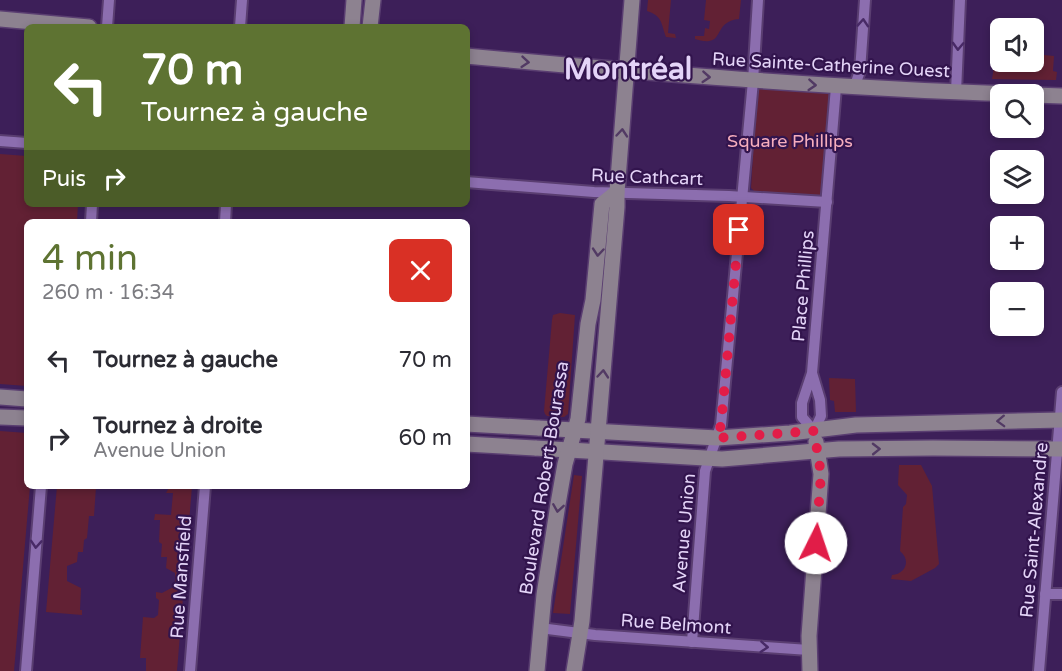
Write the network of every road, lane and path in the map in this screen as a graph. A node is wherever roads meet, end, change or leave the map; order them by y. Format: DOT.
graph roads {
  1 [pos="109,0"];
  2 [pos="242,0"];
  3 [pos="354,0"];
  4 [pos="373,0"];
  5 [pos="633,0"];
  6 [pos="759,0"];
  7 [pos="865,0"];
  8 [pos="960,0"];
  9 [pos="0,20"];
  10 [pos="51,24"];
  11 [pos="107,24"];
  12 [pos="240,24"];
  13 [pos="352,24"];
  14 [pos="370,24"];
  15 [pos="470,56"];
  16 [pos="627,71"];
  17 [pos="753,81"];
  18 [pos="836,87"];
  19 [pos="854,88"];
  20 [pos="956,92"];
  21 [pos="990,93"];
  22 [pos="1044,95"];
  23 [pos="1062,96"];
  24 [pos="0,141"];
  25 [pos="24,143"];
  26 [pos="470,182"];
  27 [pos="617,192"];
  28 [pos="742,197"];
  29 [pos="827,202"];
  30 [pos="812,373"];
  31 [pos="1062,392"];
  32 [pos="0,397"];
  33 [pos="24,399"];
  34 [pos="0,417"];
  35 [pos="24,418"];
  36 [pos="1061,420"];
  37 [pos="470,424"];
  38 [pos="574,431"];
  39 [pos="814,431"];
  40 [pos="598,432"];
  41 [pos="717,438"];
  42 [pos="470,444"];
  43 [pos="1060,449"];
  44 [pos="568,450"];
  45 [pos="818,451"];
  46 [pos="596,452"];
  47 [pos="709,459"];
  48 [pos="41,489"];
  49 [pos="205,489"];
  50 [pos="1058,501"];
  51 [pos="1045,594"];
  52 [pos="1062,594"];
  53 [pos="540,628"];
  54 [pos="580,633"];
  55 [pos="692,642"];
  56 [pos="809,650"];
  57 [pos="26,671"];
  58 [pos="190,671"];
  59 [pos="537,671"];
  60 [pos="574,671"];
  61 [pos="810,671"];
  62 [pos="1039,671"];
  1 -- 11 [label="street"];
  2 -- 12 [label="street"];
  3 -- 13 [label="main road"];
  4 -- 14 [label="main road"];
  5 -- 16 [label="main road"];
  6 -- 17 [label="street, Avenue Union"];
  19 -- 7 [label="street, one-way"];
  8 -- 20 [label="street, one-way"];
  9 -- 10 [label="main road"];
  15 -- 16 [label="main road, Rue Sainte-Catherine Ouest, one-way"];
  16 -- 17 [label="main road, Rue Sainte-Catherine Ouest, one-way"];
  27 -- 16 [label="main road, one-way"];
  17 -- 18 [label="main road, Rue Sainte-Catherine Ouest, one-way"];
  17 -- 28 [label="street, Avenue Union"];
  18 -- 19 [label="main road, Rue Sainte-Catherine Ouest"];
  18 -- 29 [label="street, Place Phillips"];
  19 -- 20 [label="main road, Rue Sainte-Catherine Ouest"];
  20 -- 21 [label="main road, Rue Sainte-Catherine Ouest"];
  22 -- 23 [label="main road"];
  24 -- 25 [label="street"];
  26 -- 27 [label="street, Rue Cathcart"];
  27 -- 28 [label="street, Rue Cathcart"];
  27 -- 38 [label="main road, Boulevard Robert-Bourassa, one-way"];
  40 -- 27 [label="main road, one-way"];
  28 -- 29 [label="street, Rue Cathcart"];
  28 -- 41 [label="street, Avenue Union"];
  29 -- 30 [label="street, Place Phillips"];
  30 -- 39 [label="street"];
  30 -- 39 [label="street"];
  31 -- 36 [label="street, Rue Saint-Alexandre"];
  32 -- 33 [label="main road"];
  34 -- 35 [label="main road"];
  36 -- 39 [label="main road, one-way"];
  36 -- 43 [label="street, Rue Saint-Alexandre"];
  37 -- 38 [label="main road, bridge"];
  38 -- 40 [label="main road"];
  38 -- 44 [label="main road, Boulevard Robert-Bourassa"];
  39 -- 41 [label="main road"];
  39 -- 45 [label="main road"];
  40 -- 41 [label="main road"];
  40 -- 46 [label="main road"];
  41 -- 47 [label="street, Avenue Union"];
  42 -- 44 [label="main road, bridge"];
  45 -- 43 [label="main road, one-way"];
  43 -- 50 [label="street, Rue Saint-Alexandre"];
  44 -- 46 [label="main road"];
  44 -- 53 [label="main road, Boulevard Robert-Bourassa, one-way"];
  45 -- 47 [label="main road"];
  45 -- 56 [label="main road"];
  46 -- 47 [label="main road"];
  46 -- 54 [label="main road"];
  47 -- 55 [label="street, Avenue Union"];
  48 -- 57 [label="street, one-way"];
  49 -- 58 [label="street, Rue Mansfield"];
  50 -- 51 [label="street, Rue Saint-Alexandre"];
  51 -- 52 [label="street"];
  51 -- 62 [label="street, Rue Saint-Alexandre"];
  53 -- 54 [label="street, Rue Belmont"];
  53 -- 59 [label="main road, Boulevard Robert-Bourassa"];
  54 -- 55 [label="street, Rue Belmont"];
  54 -- 60 [label="main road"];
  55 -- 56 [label="street, Rue Belmont, one-way"];
  56 -- 61 [label="main road"];
}
